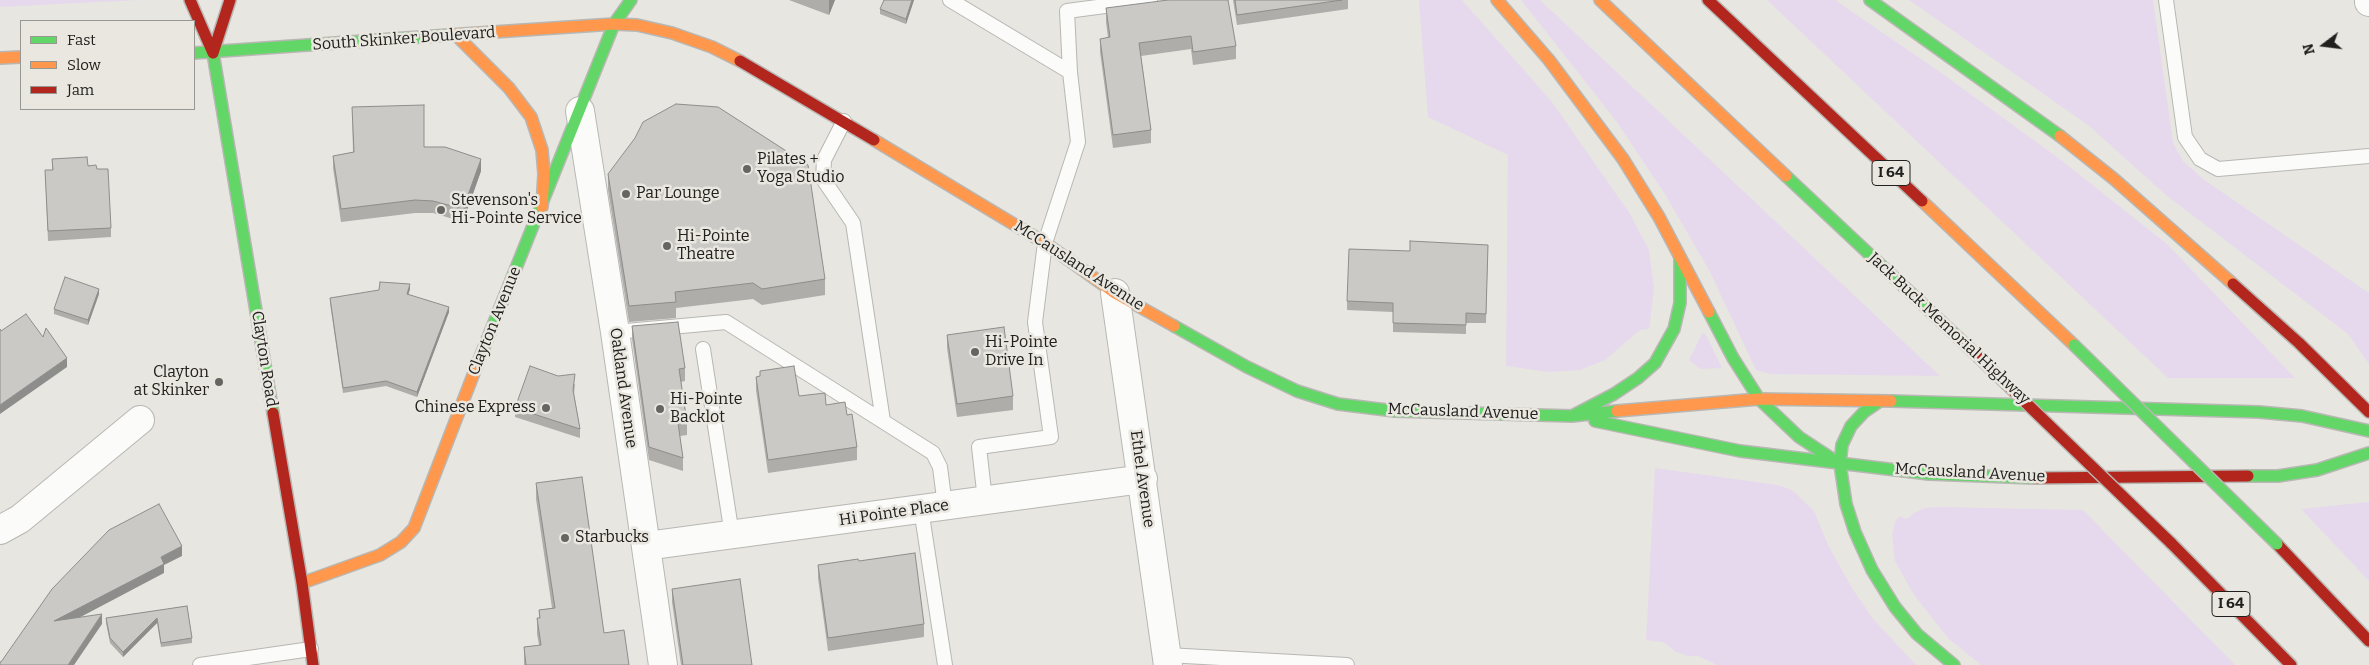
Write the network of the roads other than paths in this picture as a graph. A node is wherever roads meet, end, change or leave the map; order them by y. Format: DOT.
graph roads {
  1 [pos="190,0"];
  2 [pos="230,0"];
  3 [pos="631,0"];
  4 [pos="950,0"];
  5 [pos="1150,0"];
  6 [pos="1497,0"];
  7 [pos="1600,0"];
  8 [pos="1708,0"];
  9 [pos="1870,0"];
  10 [pos="2166,0"];
  11 [pos="1066,6"];
  12 [pos="611,8"];
  13 [pos="614,24"];
  14 [pos="456,35"];
  15 [pos="214,53"];
  16 [pos="195,54"];
  17 [pos="20,57"];
  18 [pos="0,58"];
  19 [pos="1070,72"];
  20 [pos="580,111"];
  21 [pos="844,121"];
  22 [pos="2369,156"];
  23 [pos="542,207"];
  24 [pos="1045,243"];
  25 [pos="1679,254"];
  26 [pos="1115,293"];
  27 [pos="615,332"];
  28 [pos="703,349"];
  29 [pos="1759,399"];
  30 [pos="1880,401"];
  31 [pos="2369,412"];
  32 [pos="1572,416"];
  33 [pos="140,420"];
  34 [pos="883,422"];
  35 [pos="2369,431"];
  36 [pos="2369,453"];
  37 [pos="1840,464"];
  38 [pos="1143,478"];
  39 [pos="986,500"];
  40 [pos="933,507"];
  41 [pos="10,524"];
  42 [pos="732,535"];
  43 [pos="0,544"];
  44 [pos="646,546"];
  45 [pos="302,584"];
  46 [pos="2369,641"];
  47 [pos="311,649"];
  48 [pos="1167,660"];
  49 [pos="200,665"];
  50 [pos="313,665"];
  51 [pos="662,665"];
  52 [pos="945,665"];
  53 [pos="1347,665"];
  54 [pos="1954,665"];
  55 [pos="2291,665"];
  1 -- 15 [label="main road"];
  2 -- 15 [label="main road"];
  3 -- 13 [label="main road, Clayton Avenue"];
  4 -- 19 [label="lane"];
  5 -- 11 [label="lane"];
  6 -- 25 [label="main road"];
  7 -- 55 [label="main road, Jack Buck Memorial Highway / I 64, bridge"];
  8 -- 46 [label="main road, I 64, bridge"];
  9 -- 31 [label="main road"];
  10 -- 22 [label="lane"];
  11 -- 19 [label="lane"];
  12 -- 13 [label="main road"];
  13 -- 14 [label="main road, South Skinker Boulevard"];
  13 -- 20 [label="main road, Clayton Avenue"];
  13 -- 21 [label="main road, McCausland Avenue"];
  14 -- 15 [label="main road, South Skinker Boulevard"];
  14 -- 23 [label="main road"];
  15 -- 16 [label="main road, South Skinker Boulevard"];
  15 -- 45 [label="main road, Clayton Road"];
  17 -- 18 [label="main road"];
  19 -- 24 [label="lane"];
  20 -- 23 [label="main road, Clayton Avenue"];
  20 -- 27 [label="street, Oakland Avenue"];
  21 -- 24 [label="main road, McCausland Avenue"];
  21 -- 34 [label="lane"];
  23 -- 45 [label="main road, Clayton Avenue"];
  24 -- 26 [label="main road, McCausland Avenue"];
  24 -- 39 [label="lane"];
  25 -- 29 [label="main road"];
  25 -- 32 [label="main road"];
  26 -- 32 [label="main road, McCausland Avenue"];
  26 -- 38 [label="street, Ethel Avenue"];
  27 -- 34 [label="lane"];
  27 -- 44 [label="street, Oakland Avenue"];
  28 -- 42 [label="lane"];
  29 -- 30 [label="main road, McCausland Avenue"];
  29 -- 32 [label="main road, McCausland Avenue"];
  29 -- 37 [label="main road"];
  30 -- 35 [label="main road, McCausland Avenue"];
  30 -- 37 [label="main road"];
  32 -- 37 [label="main road, McCausland Avenue"];
  33 -- 41 [label="street"];
  34 -- 40 [label="lane"];
  36 -- 37 [label="main road, McCausland Avenue"];
  37 -- 54 [label="main road"];
  38 -- 39 [label="street, Hi Pointe Place"];
  38 -- 48 [label="street, Ethel Avenue"];
  39 -- 40 [label="street, Hi Pointe Place"];
  40 -- 42 [label="street, Hi Pointe Place"];
  40 -- 52 [label="lane"];
  41 -- 43 [label="street"];
  42 -- 44 [label="street, Hi Pointe Place"];
  44 -- 51 [label="street, Oakland Avenue"];
  45 -- 47 [label="main road, Clayton Road"];
  47 -- 49 [label="lane"];
  47 -- 50 [label="main road, Clayton Road"];
  48 -- 53 [label="lane"];
}
